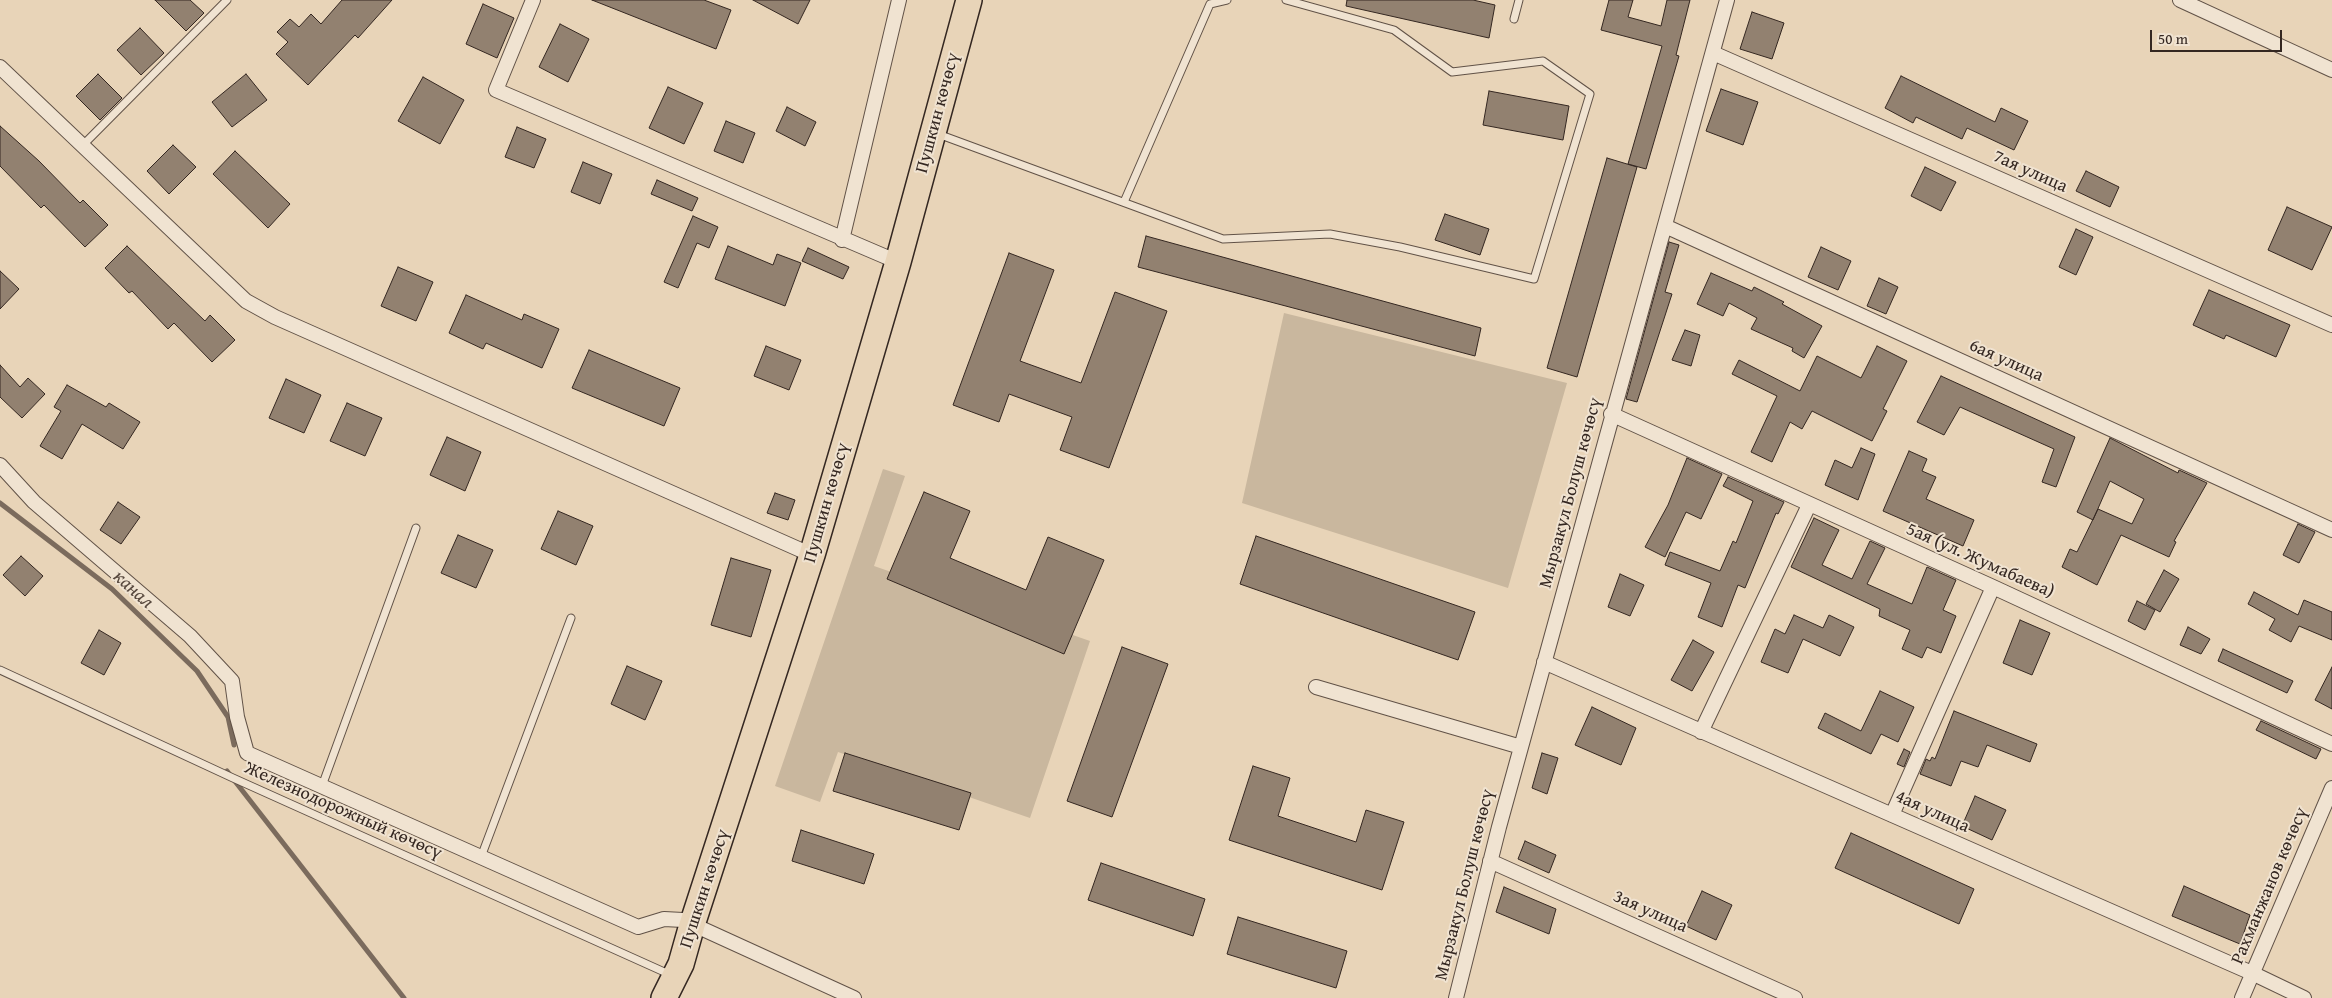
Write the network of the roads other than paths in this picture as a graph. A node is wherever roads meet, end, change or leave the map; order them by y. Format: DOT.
graph roads {
  1 [pos="228,0"];
  2 [pos="533,0"];
  3 [pos="899,0"];
  4 [pos="969,0"];
  5 [pos="1227,0"];
  6 [pos="1286,0"];
  7 [pos="1519,0"];
  8 [pos="1728,0"];
  9 [pos="2180,0"];
  10 [pos="1514,19"];
  11 [pos="1713,52"];
  12 [pos="0,67"];
  13 [pos="2332,70"];
  14 [pos="933,132"];
  15 [pos="82,146"];
  16 [pos="1124,202"];
  17 [pos="1665,226"];
  18 [pos="842,240"];
  19 [pos="898,262"];
  20 [pos="2332,325"];
  21 [pos="1612,414"];
  22 [pos="0,465"];
  23 [pos="1809,505"];
  24 [pos="416,528"];
  25 [pos="2332,530"];
  26 [pos="812,555"];
  27 [pos="1993,587"];
  28 [pos="571,618"];
  29 [pos="1544,662"];
  30 [pos="0,670"];
  31 [pos="1316,687"];
  32 [pos="1701,732"];
  33 [pos="2332,744"];
  34 [pos="1521,746"];
  35 [pos="322,786"];
  36 [pos="2332,788"];
  37 [pos="1892,814"];
  38 [pos="481,857"];
  39 [pos="1490,861"];
  40 [pos="692,925"];
  41 [pos="2254,974"];
  42 [pos="669,987"];
  43 [pos="854,998"];
  44 [pos="1456,998"];
  45 [pos="1794,998"];
  46 [pos="2242,998"];
  47 [pos="2304,998"];
  1 -- 15 [label="lane"];
  2 -- 18 [label="street"];
  3 -- 18 [label="street"];
  4 -- 14 [label="highway, Пушкин көчөсү"];
  5 -- 16 [label="lane"];
  6 -- 16 [label="lane"];
  7 -- 10 [label="lane"];
  8 -- 11 [label="street, Мырзакул Болуш көчөсү"];
  9 -- 13 [label="street"];
  11 -- 17 [label="street, Мырзакул Болуш көчөсү"];
  11 -- 20 [label="street, 7ая улица"];
  12 -- 15 [label="street"];
  14 -- 16 [label="lane"];
  14 -- 19 [label="highway, Пушкин көчөсү"];
  15 -- 26 [label="street"];
  17 -- 21 [label="street, Мырзакул Болуш көчөсү"];
  17 -- 25 [label="street, 6ая улица"];
  18 -- 19 [label="street"];
  19 -- 26 [label="highway, Пушкин көчөсү"];
  21 -- 23 [label="street, 5ая (ул. Жумабаева)"];
  21 -- 29 [label="street, Мырзакул Болуш көчөсү"];
  22 -- 35 [label="street"];
  23 -- 27 [label="street, 5ая (ул. Жумабаева)"];
  23 -- 32 [label="street"];
  24 -- 35 [label="lane"];
  26 -- 40 [label="highway, Пушкин көчөсү"];
  27 -- 33 [label="street, 5ая (ул. Жумабаева)"];
  27 -- 37 [label="street"];
  28 -- 38 [label="lane"];
  29 -- 32 [label="street, 4ая улица"];
  29 -- 34 [label="street, Мырзакул Болуш көчөсү"];
  30 -- 42 [label="lane, Железнодорожный көчөсү"];
  31 -- 34 [label="street"];
  32 -- 37 [label="street, 4ая улица"];
  34 -- 39 [label="street, Мырзакул Болуш көчөсү"];
  35 -- 38 [label="street"];
  36 -- 41 [label="street, Рахманжанов көчөсү"];
  37 -- 41 [label="street, 4ая улица"];
  38 -- 40 [label="street"];
  39 -- 44 [label="street, Мырзакул Болуш көчөсү"];
  39 -- 45 [label="street, 3ая улица"];
  40 -- 42 [label="highway, Пушкин көчөсү"];
  40 -- 43 [label="street"];
  41 -- 46 [label="street, Рахманжанов көчөсү"];
  41 -- 47 [label="street, 4ая улица"];
}
